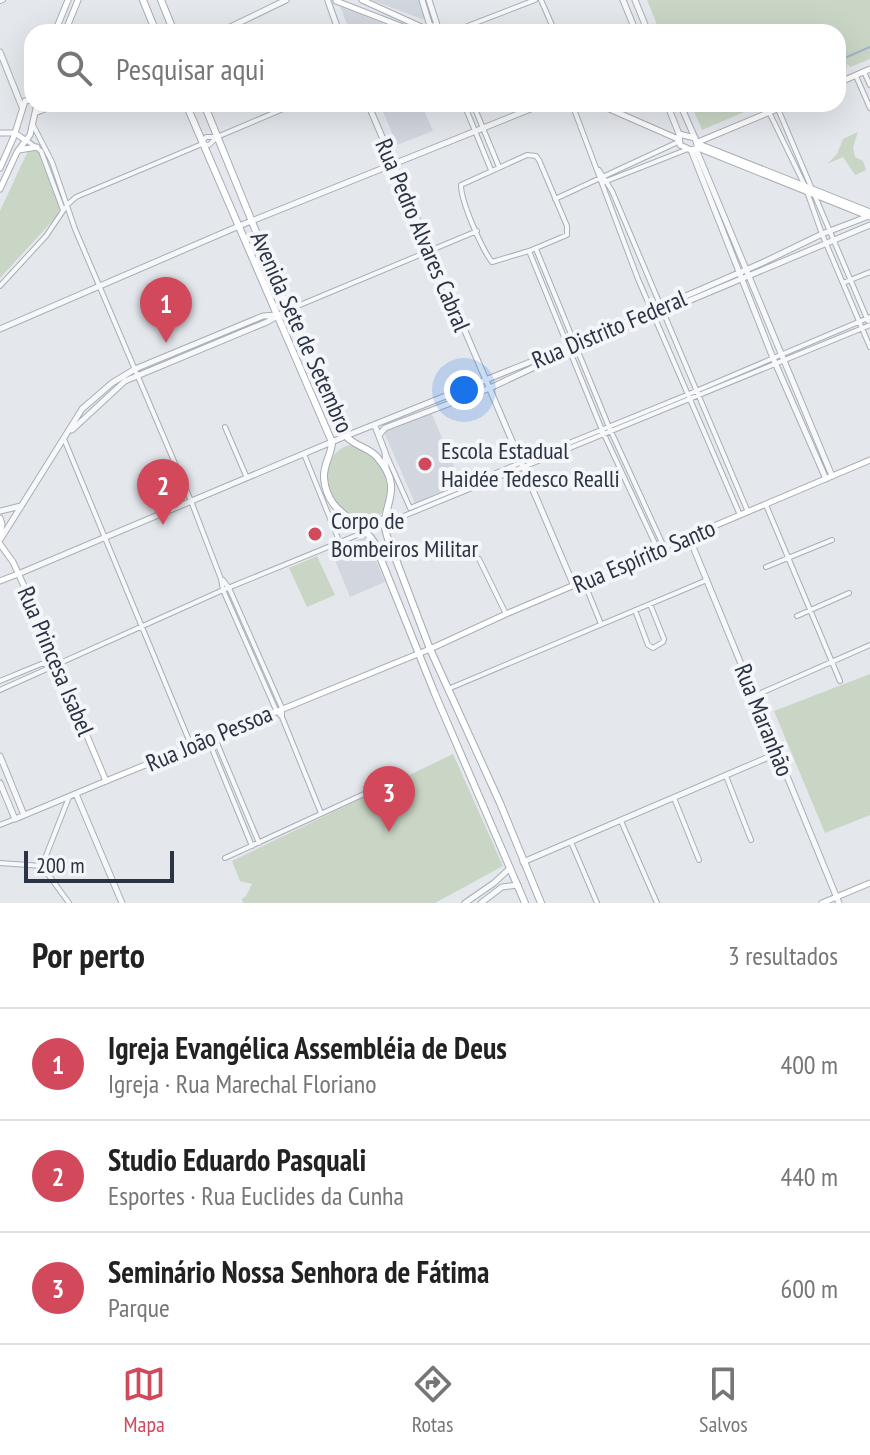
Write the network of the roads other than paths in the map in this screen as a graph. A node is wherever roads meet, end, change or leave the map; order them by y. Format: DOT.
graph roads {
  1 [pos="68,0"];
  2 [pos="78,0"];
  3 [pos="143,0"];
  4 [pos="161,0"];
  5 [pos="286,0"];
  6 [pos="362,0"];
  7 [pos="422,0"];
  8 [pos="429,0"];
  9 [pos="538,0"];
  10 [pos="623,0"];
  11 [pos="635,0"];
  12 [pos="332,1"];
  13 [pos="60,24"];
  14 [pos="68,24"];
  15 [pos="153,24"];
  16 [pos="171,24"];
  17 [pos="236,24"];
  18 [pos="337,24"];
  19 [pos="394,24"];
  20 [pos="417,24"];
  21 [pos="427,24"];
  22 [pos="438,24"];
  23 [pos="477,24"];
  24 [pos="551,24"];
  25 [pos="633,24"];
  26 [pos="645,24"];
  27 [pos="0,52"];
  28 [pos="867,71"];
  29 [pos="856,76"];
  30 [pos="846,80"];
  31 [pos="870,85"];
  32 [pos="22,107"];
  33 [pos="870,108"];
  34 [pos="37,112"];
  35 [pos="189,112"];
  36 [pos="207,112"];
  37 [pos="276,112"];
  38 [pos="371,112"];
  39 [pos="467,112"];
  40 [pos="476,112"];
  41 [pos="518,112"];
  42 [pos="575,112"];
  43 [pos="617,112"];
  44 [pos="670,112"];
  45 [pos="683,112"];
  46 [pos="769,112"];
  47 [pos="779,112"];
  48 [pos="33,125"];
  49 [pos="483,127"];
  50 [pos="474,130"];
  51 [pos="0,133"];
  52 [pos="15,133"];
  53 [pos="217,137"];
  54 [pos="678,138"];
  55 [pos="26,140"];
  56 [pos="11,141"];
  57 [pos="792,142"];
  58 [pos="202,144"];
  59 [pos="695,146"];
  60 [pos="784,146"];
  61 [pos="37,147"];
  62 [pos="18,150"];
  63 [pos="391,164"];
  64 [pos="499,167"];
  65 [pos="0,168"];
  66 [pos="491,170"];
  67 [pos="603,180"];
  68 [pos="1,185"];
  69 [pos="810,191"];
  70 [pos="555,199"];
  71 [pos="65,208"];
  72 [pos="870,215"];
  73 [pos="252,221"];
  74 [pos="870,225"];
  75 [pos="239,226"];
  76 [pos="477,231"];
  77 [pos="830,231"];
  78 [pos="822,234"];
  79 [pos="835,240"];
  80 [pos="826,244"];
  81 [pos="536,249"];
  82 [pos="428,251"];
  83 [pos="529,251"];
  84 [pos="870,272"];
  85 [pos="744,274"];
  86 [pos="851,279"];
  87 [pos="843,283"];
  88 [pos="100,285"];
  89 [pos="0,286"];
  90 [pos="662,309"];
  91 [pos="288,310"];
  92 [pos="654,312"];
  93 [pos="276,315"];
  94 [pos="762,317"];
  95 [pos="868,318"];
  96 [pos="859,322"];
  97 [pos="870,326"];
  98 [pos="0,329"];
  99 [pos="862,329"];
  100 [pos="822,342"];
  101 [pos="576,346"];
  102 [pos="870,347"];
  103 [pos="568,349"];
  104 [pos="783,357"];
  105 [pos="774,360"];
  106 [pos="136,372"];
  107 [pos="486,381"];
  108 [pos="322,388"];
  109 [pos="490,388"];
  110 [pos="312,394"];
  111 [pos="697,394"];
  112 [pos="690,397"];
  113 [pos="809,419"];
  114 [pos="802,423"];
  115 [pos="375,426"];
  116 [pos="225,427"];
  117 [pos="611,429"];
  118 [pos="604,432"];
  119 [pos="380,433"];
  120 [pos="347,438"];
  121 [pos="64,439"];
  122 [pos="332,444"];
  123 [pos="385,452"];
  124 [pos="304,454"];
  125 [pos="870,461"];
  126 [pos="522,466"];
  127 [pos="387,472"];
  128 [pos="247,478"];
  129 [pos="829,478"];
  130 [pos="315,480"];
  131 [pos="326,488"];
  132 [pos="401,488"];
  133 [pos="331,500"];
  134 [pos="191,501"];
  135 [pos="22,505"];
  136 [pos="766,505"];
  137 [pos="0,511"];
  138 [pos="411,511"];
  139 [pos="748,512"];
  140 [pos="329,515"];
  141 [pos="740,515"];
  142 [pos="0,518"];
  143 [pos="384,522"];
  144 [pos="365,530"];
  145 [pos="689,537"];
  146 [pos="104,538"];
  147 [pos="832,540"];
  148 [pos="0,541"];
  149 [pos="340,543"];
  150 [pos="661,549"];
  151 [pos="788,558"];
  152 [pos="479,559"];
  153 [pos="766,567"];
  154 [pos="18,574"];
  155 [pos="707,580"];
  156 [pos="0,581"];
  157 [pos="584,582"];
  158 [pos="574,586"];
  159 [pos="226,589"];
  160 [pos="849,593"];
  161 [pos="650,604"];
  162 [pos="635,610"];
  163 [pos="810,610"];
  164 [pos="506,614"];
  165 [pos="797,616"];
  166 [pos="601,624"];
  167 [pos="141,625"];
  168 [pos="870,645"];
  169 [pos="430,649"];
  170 [pos="418,654"];
  171 [pos="832,662"];
  172 [pos="57,663"];
  173 [pos="12,676"];
  174 [pos="0,681"];
  175 [pos="840,681"];
  176 [pos="15,683"];
  177 [pos="448,689"];
  178 [pos="0,690"];
  179 [pos="435,694"];
  180 [pos="754,696"];
  181 [pos="279,709"];
  182 [pos="211,737"];
  183 [pos="191,745"];
  184 [pos="778,753"];
  185 [pos="0,756"];
  186 [pos="726,776"];
  187 [pos="106,781"];
  188 [pos="0,783"];
  189 [pos="76,794"];
  190 [pos="364,794"];
  191 [pos="69,797"];
  192 [pos="674,798"];
  193 [pos="502,808"];
  194 [pos="321,813"];
  195 [pos="24,815"];
  196 [pos="486,815"];
  197 [pos="15,819"];
  198 [pos="621,820"];
  199 [pos="0,825"];
  200 [pos="570,840"];
  201 [pos="751,840"];
  202 [pos="259,843"];
  203 [pos="252,846"];
  204 [pos="225,858"];
  205 [pos="699,860"];
  206 [pos="523,862"];
  207 [pos="0,863"];
  208 [pos="42,866"];
  209 [pos="510,868"];
  210 [pos="870,883"];
  211 [pos="518,885"];
  212 [pos="479,894"];
  213 [pos="838,900"];
  214 [pos="482,902"];
  215 [pos="69,903"];
  216 [pos="122,903"];
  217 [pos="465,903"];
  218 [pos="525,903"];
  219 [pos="541,903"];
  220 [pos="597,903"];
  221 [pos="657,903"];
  222 [pos="822,903"];
  1 -- 13 [label="main road"];
  2 -- 14 [label="main road"];
  3 -- 15 [label="main road"];
  4 -- 16 [label="main road"];
  5 -- 17 [label="street"];
  6 -- 20 [label="main road"];
  7 -- 21 [label="street"];
  8 -- 22 [label="street"];
  9 -- 23 [label="street"];
  9 -- 24 [label="street"];
  10 -- 25 [label="street"];
  11 -- 26 [label="street"];
  12 -- 18 [label="street"];
  12 -- 19 [label="main road"];
  27 -- 32 [label="street"];
  28 -- 29 [label="main road"];
  28 -- 31 [label="street"];
  29 -- 30 [label="main road"];
  29 -- 33 [label="street"];
  32 -- 52 [label="main road"];
  34 -- 48 [label="main road"];
  35 -- 58 [label="main road, Avenida Sete de Setembro"];
  36 -- 53 [label="main road, Avenida Sete de Setembro"];
  37 -- 53 [label="street"];
  38 -- 63 [label="street, Rua Pedro Alvares Cabral"];
  39 -- 50 [label="street"];
  40 -- 49 [label="street"];
  41 -- 49 [label="street"];
  42 -- 67 [label="street"];
  43 -- 54 [label="main road"];
  44 -- 54 [label="street"];
  45 -- 59 [label="street"];
  46 -- 59 [label="main road"];
  46 -- 60 [label="street"];
  47 -- 57 [label="street"];
  48 -- 55 [label="main road"];
  48 -- 71 [label="street"];
  49 -- 50 [label="street"];
  49 -- 64 [label="street"];
  50 -- 63 [label="street"];
  50 -- 66 [label="street"];
  51 -- 52 [label="street"];
  51 -- 56 [label="street"];
  52 -- 55 [label="main road"];
  52 -- 56 [label="main road"];
  53 -- 58 [label="street"];
  53 -- 73 [label="main road, Avenida Sete de Setembro"];
  54 -- 59 [label="main road"];
  54 -- 59 [label="main road"];
  54 -- 67 [label="street"];
  55 -- 61 [label="street"];
  55 -- 62 [label="main road"];
  56 -- 65 [label="main road"];
  57 -- 60 [label="street"];
  57 -- 69 [label="street"];
  58 -- 71 [label="street"];
  58 -- 75 [label="main road, Avenida Sete de Setembro"];
  59 -- 67 [label="street"];
  59 -- 69 [label="main road"];
  59 -- 85 [label="street"];
  60 -- 69 [label="street"];
  61 -- 62 [label="main road"];
  61 -- 71 [label="street"];
  62 -- 68 [label="main road"];
  63 -- 73 [label="street"];
  63 -- 82 [label="street, Rua Pedro Alvares Cabral"];
  64 -- 66 [label="street"];
  64 -- 70 [label="street"];
  66 -- 76 [label="street"];
  67 -- 70 [label="street"];
  67 -- 90 [label="street"];
  67 -- 92 [label="street"];
  69 -- 72 [label="main road"];
  69 -- 77 [label="street"];
  69 -- 78 [label="street"];
  70 -- 81 [label="street"];
  71 -- 88 [label="street"];
  71 -- 89 [label="street"];
  72 -- 77 [label="street, Rua Distrito Federal"];
  73 -- 75 [label="street"];
  73 -- 91 [label="main road, Avenida Sete de Setembro"];
  74 -- 79 [label="street, Rua Distrito Federal"];
  75 -- 88 [label="street"];
  75 -- 93 [label="main road, Avenida Sete de Setembro"];
  76 -- 82 [label="street"];
  76 -- 83 [label="street"];
  77 -- 78 [label="street, Rua Distrito Federal"];
  77 -- 79 [label="street"];
  78 -- 80 [label="street"];
  78 -- 85 [label="street, Rua Distrito Federal"];
  79 -- 80 [label="street, Rua Distrito Federal"];
  79 -- 86 [label="street"];
  80 -- 85 [label="street, Rua Distrito Federal"];
  80 -- 87 [label="street"];
  81 -- 83 [label="street"];
  81 -- 101 [label="street"];
  82 -- 91 [label="street"];
  82 -- 107 [label="street, Rua Pedro Alvares Cabral"];
  83 -- 103 [label="street"];
  84 -- 86 [label="street"];
  85 -- 90 [label="street, Rua Distrito Federal"];
  85 -- 94 [label="street"];
  86 -- 87 [label="street"];
  86 -- 95 [label="street"];
  87 -- 96 [label="street"];
  88 -- 98 [label="street"];
  88 -- 106 [label="street"];
  90 -- 92 [label="street, Rua Distrito Federal"];
  90 -- 111 [label="street"];
  91 -- 93 [label="street"];
  91 -- 108 [label="main road, Avenida Sete de Setembro"];
  92 -- 101 [label="street, Rua Distrito Federal"];
  92 -- 112 [label="street"];
  93 -- 106 [label="street"];
  93 -- 110 [label="main road, Avenida Sete de Setembro"];
  94 -- 104 [label="street"];
  94 -- 105 [label="street"];
  95 -- 96 [label="street"];
  95 -- 97 [label="street"];
  96 -- 99 [label="street"];
  96 -- 100 [label="street"];
  97 -- 99 [label="street"];
  99 -- 100 [label="street"];
  99 -- 102 [label="street"];
  100 -- 104 [label="street"];
  101 -- 103 [label="street, Rua Distrito Federal"];
  101 -- 117 [label="street"];
  103 -- 107 [label="street, Rua Distrito Federal"];
  103 -- 109 [label="street, Rua Distrito Federal"];
  103 -- 118 [label="street"];
  104 -- 105 [label="street"];
  104 -- 113 [label="street"];
  105 -- 111 [label="street"];
  105 -- 114 [label="street"];
  106 -- 121 [label="street"];
  106 -- 134 [label="street"];
  107 -- 109 [label="street, Rua Pedro Alvares Cabral"];
  107 -- 115 [label="street, Rua Distrito Federal"];
  108 -- 110 [label="main road"];
  108 -- 120 [label="main road, Avenida Sete de Setembro"];
  109 -- 119 [label="street, Rua Distrito Federal"];
  109 -- 126 [label="street, Rua Pedro Alvares Cabral"];
  110 -- 122 [label="main road, Avenida Sete de Setembro"];
  111 -- 112 [label="street"];
  111 -- 139 [label="street"];
  112 -- 117 [label="street"];
  112 -- 141 [label="street"];
  113 -- 114 [label="street"];
  113 -- 129 [label="street"];
  114 -- 129 [label="street"];
  115 -- 119 [label="street"];
  115 -- 120 [label="street, Rua Distrito Federal"];
  116 -- 128 [label="street"];
  117 -- 118 [label="street"];
  117 -- 150 [label="street"];
  118 -- 126 [label="street"];
  118 -- 150 [label="street"];
  119 -- 123 [label="street"];
  120 -- 122 [label="main road"];
  120 -- 127 [label="main road, Avenida Sete de Setembro"];
  121 -- 135 [label="street"];
  121 -- 146 [label="street"];
  122 -- 124 [label="street"];
  122 -- 131 [label="main road, Avenida Sete de Setembro"];
  123 -- 127 [label="street"];
  123 -- 132 [label="street"];
  124 -- 128 [label="street"];
  124 -- 130 [label="street"];
  125 -- 129 [label="main road, Rua Espírito Santo"];
  126 -- 138 [label="street"];
  126 -- 158 [label="street, Rua Pedro Alvares Cabral"];
  127 -- 132 [label="street"];
  127 -- 143 [label="main road"];
  128 -- 134 [label="street"];
  129 -- 136 [label="main road, Rua Espírito Santo"];
  130 -- 131 [label="street"];
  130 -- 140 [label="street"];
  131 -- 133 [label="main road"];
  132 -- 138 [label="street"];
  133 -- 140 [label="street"];
  133 -- 144 [label="main road"];
  134 -- 146 [label="street"];
  134 -- 159 [label="street"];
  135 -- 137 [label="street"];
  135 -- 148 [label="street"];
  136 -- 139 [label="main road, Rua Espírito Santo"];
  136 -- 151 [label="street"];
  138 -- 143 [label="street"];
  139 -- 141 [label="main road, Rua Espírito Santo"];
  140 -- 149 [label="street"];
  141 -- 145 [label="main road, Rua Espírito Santo"];
  142 -- 148 [label="main road"];
  143 -- 144 [label="main road"];
  143 -- 169 [label="main road"];
  144 -- 149 [label="street"];
  144 -- 170 [label="main road"];
  145 -- 150 [label="main road, Rua Espírito Santo"];
  145 -- 155 [label="street, Rua Maranhão"];
  146 -- 154 [label="street"];
  146 -- 167 [label="street"];
  147 -- 151 [label="street"];
  148 -- 154 [label="main road, Rua Princesa Isabel"];
  149 -- 159 [label="street"];
  150 -- 157 [label="main road, Rua Espírito Santo"];
  151 -- 153 [label="street"];
  151 -- 163 [label="street"];
  152 -- 164 [label="street"];
  154 -- 156 [label="main road"];
  154 -- 172 [label="main road, Rua Princesa Isabel"];
  155 -- 161 [label="street"];
  155 -- 180 [label="street, Rua Maranhão"];
  157 -- 158 [label="main road, Rua Espírito Santo"];
  157 -- 166 [label="street"];
  158 -- 164 [label="main road, Rua Espírito Santo"];
  159 -- 167 [label="street"];
  159 -- 181 [label="street"];
  160 -- 163 [label="street"];
  161 -- 162 [label="street"];
  161 -- 162 [label="street"];
  162 -- 166 [label="street"];
  163 -- 165 [label="street"];
  163 -- 171 [label="street"];
  164 -- 169 [label="main road, Rua Espírito Santo"];
  166 -- 177 [label="street"];
  167 -- 172 [label="street"];
  167 -- 183 [label="street"];
  168 -- 171 [label="street"];
  169 -- 170 [label="main road, Rua Espírito Santo"];
  169 -- 177 [label="main road"];
  170 -- 179 [label="main road"];
  170 -- 181 [label="main road, Rua João Pessoa"];
  171 -- 175 [label="street"];
  171 -- 180 [label="street"];
  172 -- 173 [label="street"];
  172 -- 176 [label="street"];
  172 -- 187 [label="main road, Rua Princesa Isabel"];
  173 -- 174 [label="street"];
  173 -- 176 [label="street"];
  176 -- 178 [label="street"];
  177 -- 179 [label="main road"];
  177 -- 193 [label="main road"];
  179 -- 196 [label="main road"];
  180 -- 184 [label="street, Rua Maranhão"];
  181 -- 182 [label="main road, Rua João Pessoa"];
  181 -- 194 [label="street"];
  182 -- 183 [label="main road, Rua João Pessoa"];
  182 -- 202 [label="street"];
  182 -- 203 [label="street"];
  183 -- 187 [label="main road, Rua João Pessoa"];
  184 -- 186 [label="street"];
  184 -- 213 [label="street, Rua Maranhão"];
  185 -- 195 [label="street"];
  186 -- 192 [label="street"];
  186 -- 201 [label="street"];
  187 -- 189 [label="street, Rua João Pessoa"];
  188 -- 197 [label="street"];
  189 -- 191 [label="street, Rua João Pessoa"];
  189 -- 216 [label="street"];
  190 -- 194 [label="street"];
  191 -- 195 [label="street, Rua João Pessoa"];
  191 -- 208 [label="street"];
  192 -- 198 [label="street"];
  192 -- 205 [label="street"];
  193 -- 196 [label="main road"];
  193 -- 206 [label="main road"];
  194 -- 202 [label="street"];
  195 -- 197 [label="street, Rua João Pessoa"];
  196 -- 209 [label="main road"];
  197 -- 199 [label="street, Rua João Pessoa"];
  198 -- 200 [label="street"];
  198 -- 221 [label="street"];
  200 -- 206 [label="street"];
  200 -- 220 [label="street"];
  202 -- 203 [label="street"];
  203 -- 204 [label="street"];
  206 -- 209 [label="main road"];
  206 -- 219 [label="main road"];
  207 -- 208 [label="street"];
  208 -- 215 [label="street"];
  209 -- 211 [label="main road"];
  209 -- 212 [label="street"];
  210 -- 213 [label="main road"];
  211 -- 214 [label="street"];
  211 -- 218 [label="main road"];
  212 -- 214 [label="street"];
  212 -- 217 [label="street"];
  213 -- 222 [label="main road"];
}
